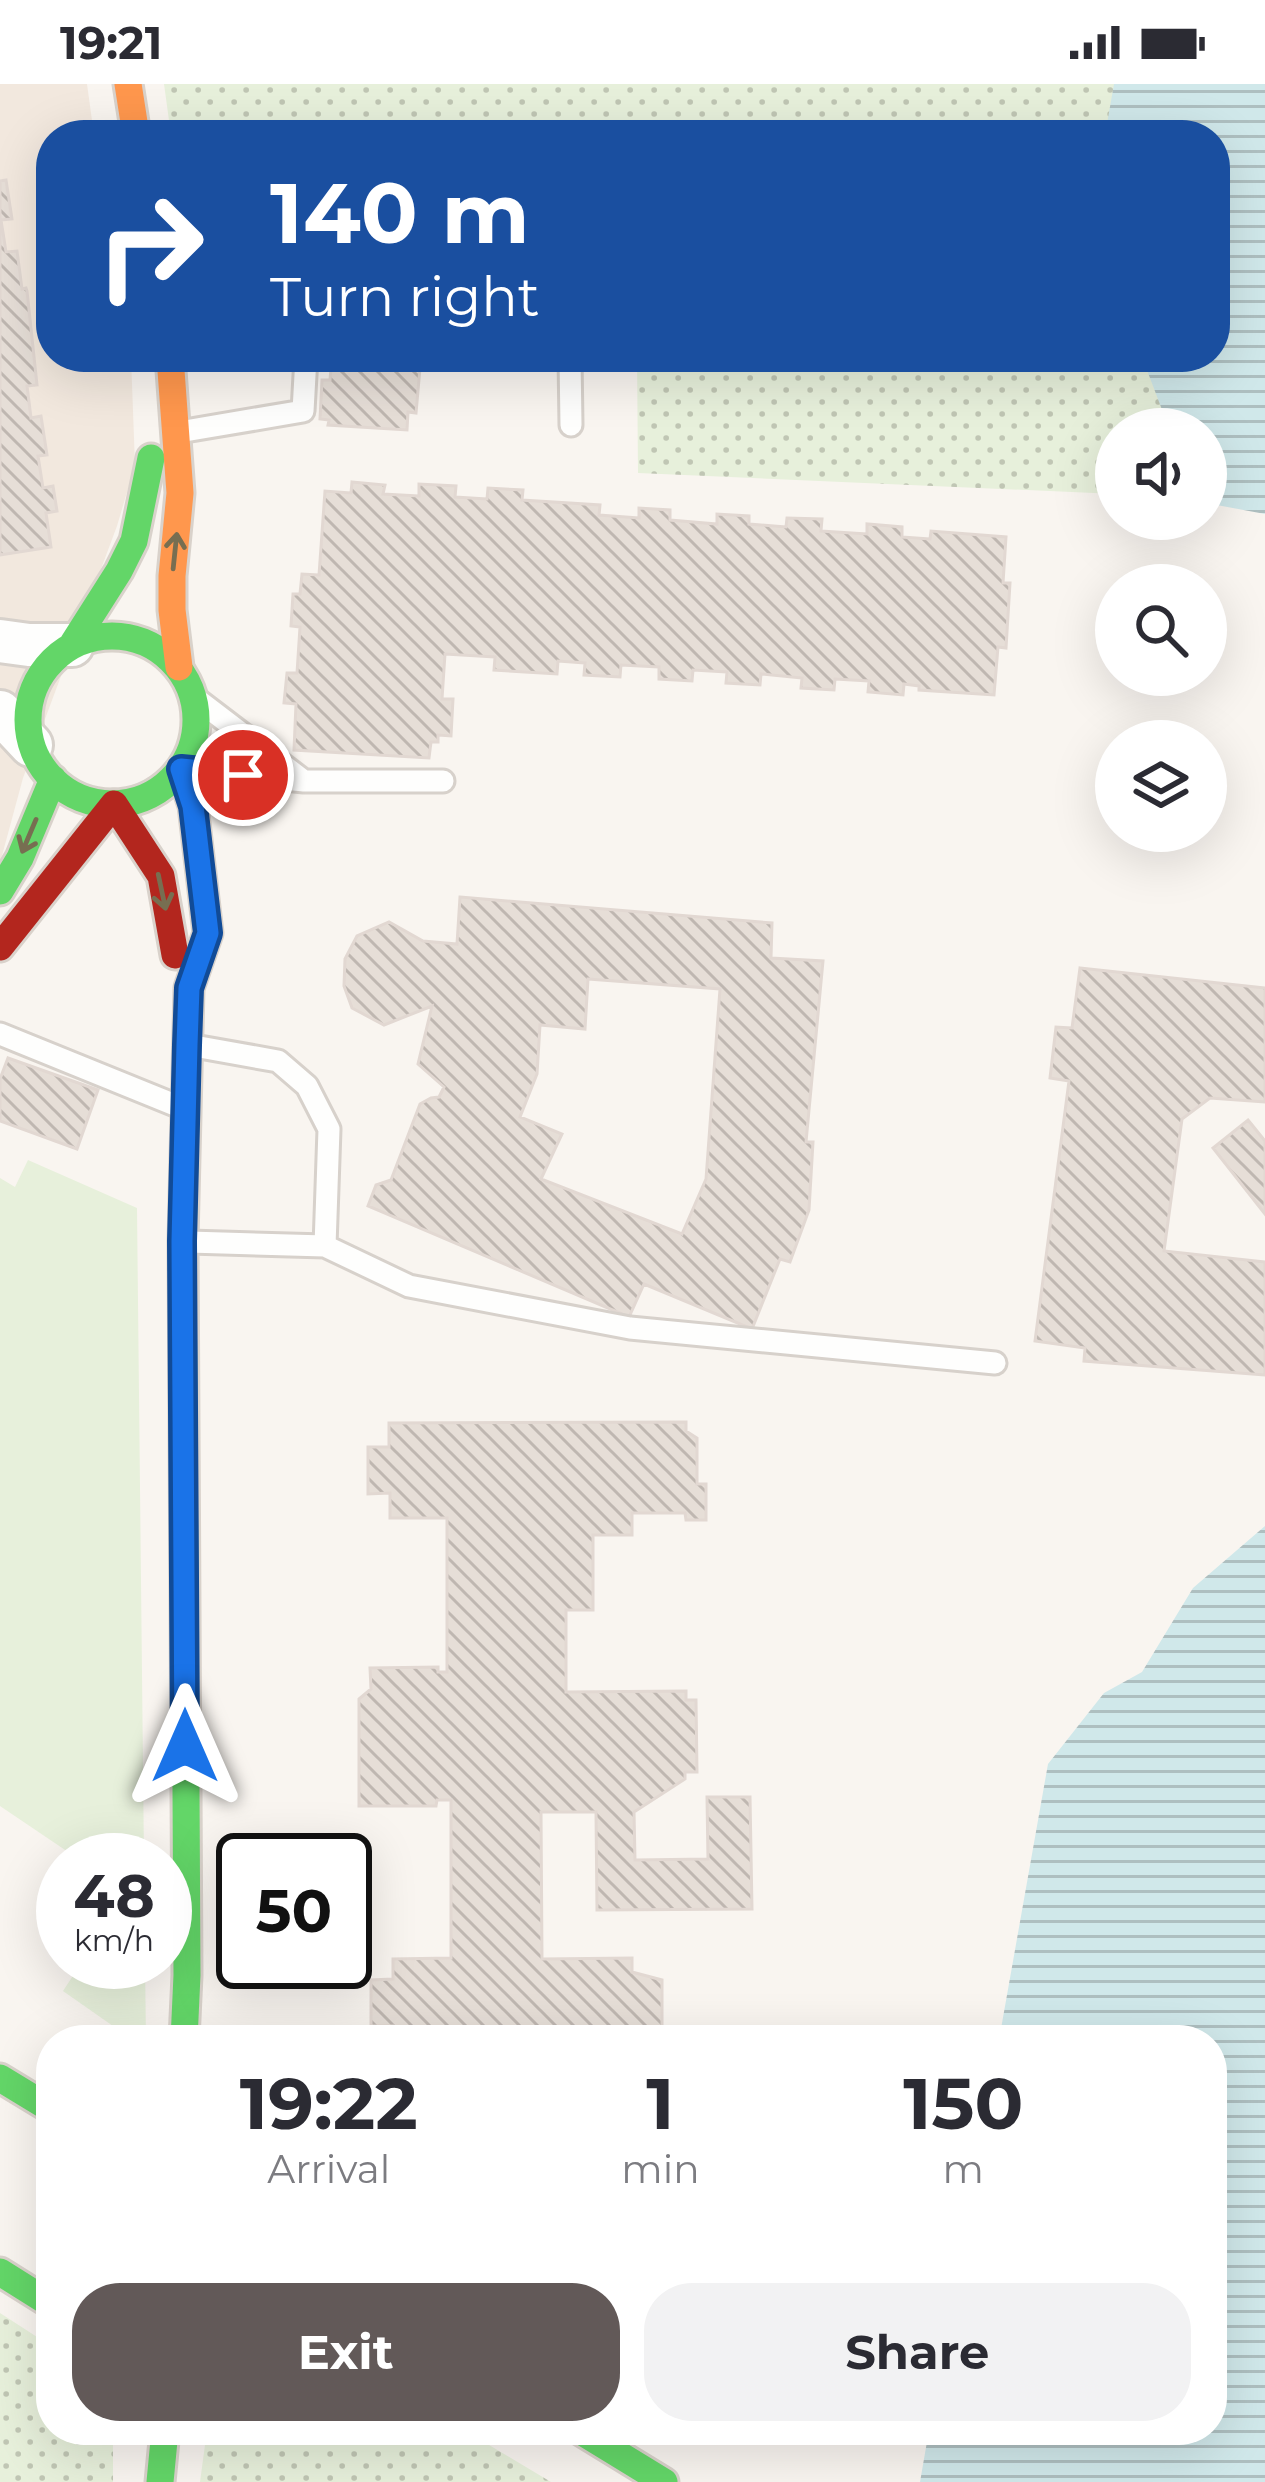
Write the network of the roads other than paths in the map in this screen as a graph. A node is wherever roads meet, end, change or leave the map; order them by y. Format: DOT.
graph roads {
  1 [pos="128,84"];
  2 [pos="134,120"];
  3 [pos="166,372"];
  4 [pos="170,372"];
  5 [pos="305,372"];
  6 [pos="570,372"];
  7 [pos="571,424"];
  8 [pos="176,432"];
  9 [pos="0,640"];
  10 [pos="72,645"];
  11 [pos="179,667"];
  12 [pos="194,697"];
  13 [pos="0,712"];
  14 [pos="42,762"];
  15 [pos="181,769"];
  16 [pos="304,781"];
  17 [pos="443,781"];
  18 [pos="114,804"];
  19 [pos="0,891"];
  20 [pos="0,947"];
  21 [pos="189,988"];
  22 [pos="0,1034"];
  23 [pos="187,1045"];
  24 [pos="186,1109"];
  25 [pos="182,1241"];
  26 [pos="325,1246"];
  27 [pos="995,1363"];
  28 [pos="185,2025"];
  29 [pos="0,2078"];
  30 [pos="36,2100"];
  31 [pos="0,2272"];
  32 [pos="36,2294"];
  33 [pos="164,2445"];
  34 [pos="604,2445"];
  35 [pos="160,2482"];
  36 [pos="664,2482"];
  1 -- 2 [label="main road"];
  3 -- 10 [label="main road"];
  4 -- 8 [label="main road"];
  5 -- 8 [label="lane"];
  6 -- 7 [label="lane"];
  11 -- 8 [label="main road, one-way"];
  9 -- 10 [label="street"];
  10 -- 11 [label="main road"];
  10 -- 14 [label="main road"];
  11 -- 12 [label="main road"];
  12 -- 15 [label="main road"];
  12 -- 16 [label="lane"];
  13 -- 14 [label="street"];
  14 -- 18 [label="main road"];
  14 -- 19 [label="main road, one-way"];
  15 -- 16 [label="lane"];
  15 -- 18 [label="main road"];
  15 -- 21 [label="main road"];
  16 -- 17 [label="lane"];
  18 -- 20 [label="main road"];
  18 -- 21 [label="main road, one-way"];
  21 -- 23 [label="main road"];
  22 -- 24 [label="lane"];
  23 -- 24 [label="main road"];
  23 -- 26 [label="lane"];
  24 -- 25 [label="main road"];
  25 -- 26 [label="lane"];
  25 -- 28 [label="main road"];
  26 -- 27 [label="lane"];
  29 -- 30 [label="main road"];
  31 -- 32 [label="main road"];
  33 -- 35 [label="main road"];
  34 -- 36 [label="main road"];
}
